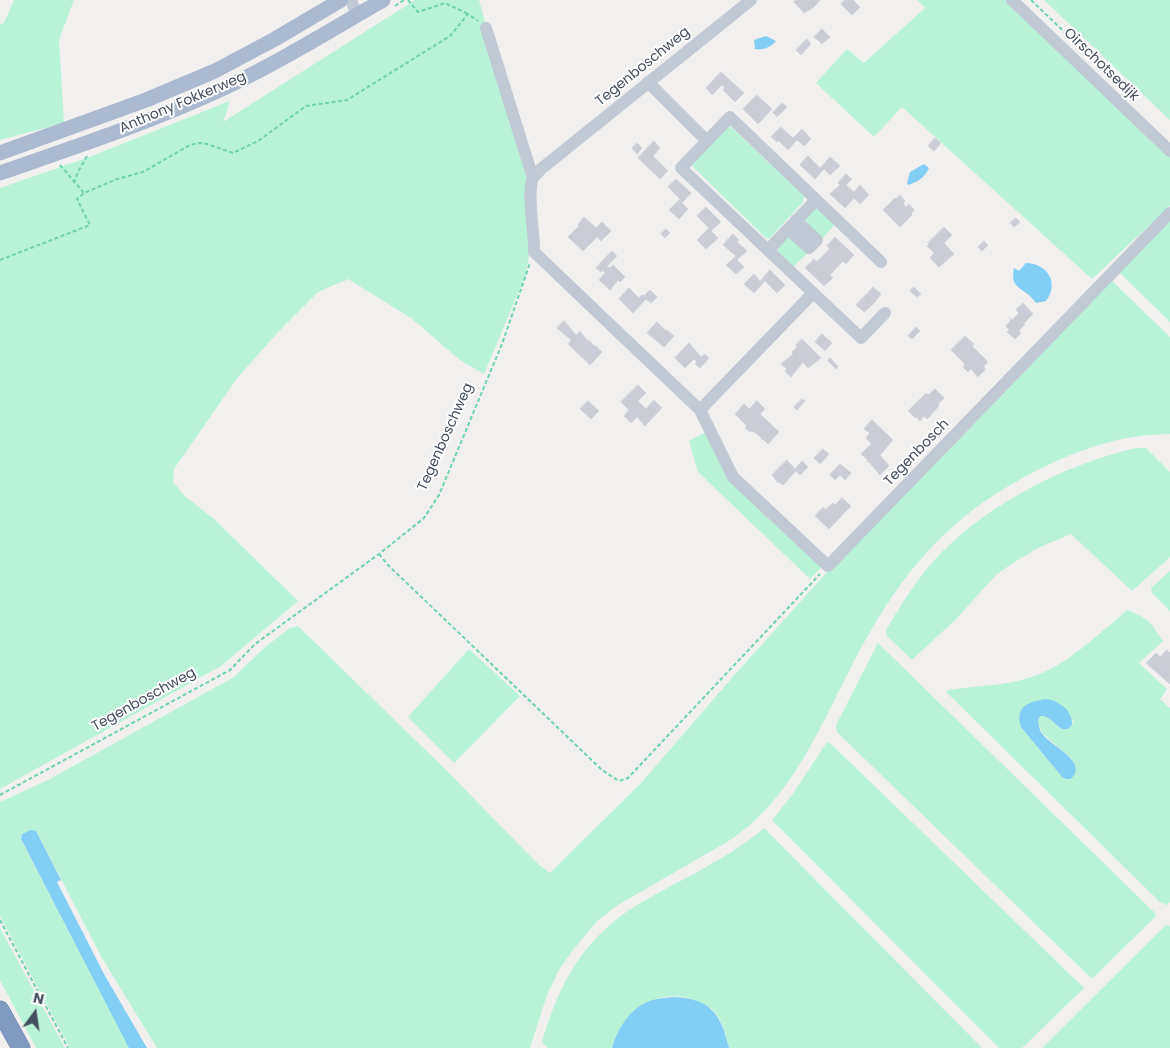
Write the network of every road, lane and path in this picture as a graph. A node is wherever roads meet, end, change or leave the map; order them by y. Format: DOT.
graph roads {
  1 [pos="342,0"];
  2 [pos="352,0"];
  3 [pos="383,0"];
  4 [pos="408,0"];
  5 [pos="751,0"];
  6 [pos="1012,0"];
  7 [pos="468,14"];
  8 [pos="357,15"];
  9 [pos="486,28"];
  10 [pos="648,82"];
  11 [pos="706,141"];
  12 [pos="1170,151"];
  13 [pos="0,153"];
  14 [pos="88,156"];
  15 [pos="60,164"];
  16 [pos="0,173"];
  17 [pos="533,178"];
  18 [pos="74,183"];
  19 [pos="84,194"];
  20 [pos="816,200"];
  21 [pos="1170,213"];
  22 [pos="768,250"];
  23 [pos="534,252"];
  24 [pos="0,260"];
  25 [pos="880,262"];
  26 [pos="813,293"];
  27 [pos="885,313"];
  28 [pos="700,410"];
  29 [pos="380,554"];
  30 [pos="828,566"];
  31 [pos="0,795"];
  32 [pos="0,920"];
  33 [pos="0,1010"];
  34 [pos="21,1048"];
  35 [pos="68,1048"];
  1 -- 8 [label="street, Anthony Fokkerweg"];
  1 -- 13 [label="main road, Anthony Fokkerweg"];
  2 -- 8 [label="street"];
  3 -- 8 [label="main road, Anthony Fokkerweg"];
  4 -- 7 [label="path"];
  5 -- 10 [label="street, Tegenboschweg"];
  6 -- 12 [label="street, Oirschotsedijk"];
  7 -- 9 [label="path"];
  7 -- 19 [label="path"];
  8 -- 16 [label="main road, Anthony Fokkerweg"];
  9 -- 17 [label="street"];
  10 -- 11 [label="street"];
  10 -- 17 [label="street, Tegenboschweg"];
  11 -- 20 [label="street"];
  11 -- 22 [label="street"];
  14 -- 18 [label="path"];
  15 -- 18 [label="path"];
  17 -- 23 [label="street"];
  18 -- 19 [label="path"];
  19 -- 24 [label="path"];
  20 -- 22 [label="street"];
  20 -- 25 [label="street"];
  21 -- 30 [label="street, Tegenbosch"];
  22 -- 26 [label="street"];
  23 -- 28 [label="street"];
  23 -- 29 [label="path, Tegenboschweg"];
  26 -- 27 [label="street"];
  26 -- 28 [label="street"];
  28 -- 30 [label="street"];
  29 -- 30 [label="path"];
  29 -- 31 [label="path, Tegenboschweg"];
  32 -- 35 [label="path"];
  33 -- 34 [label="highway"];
}
